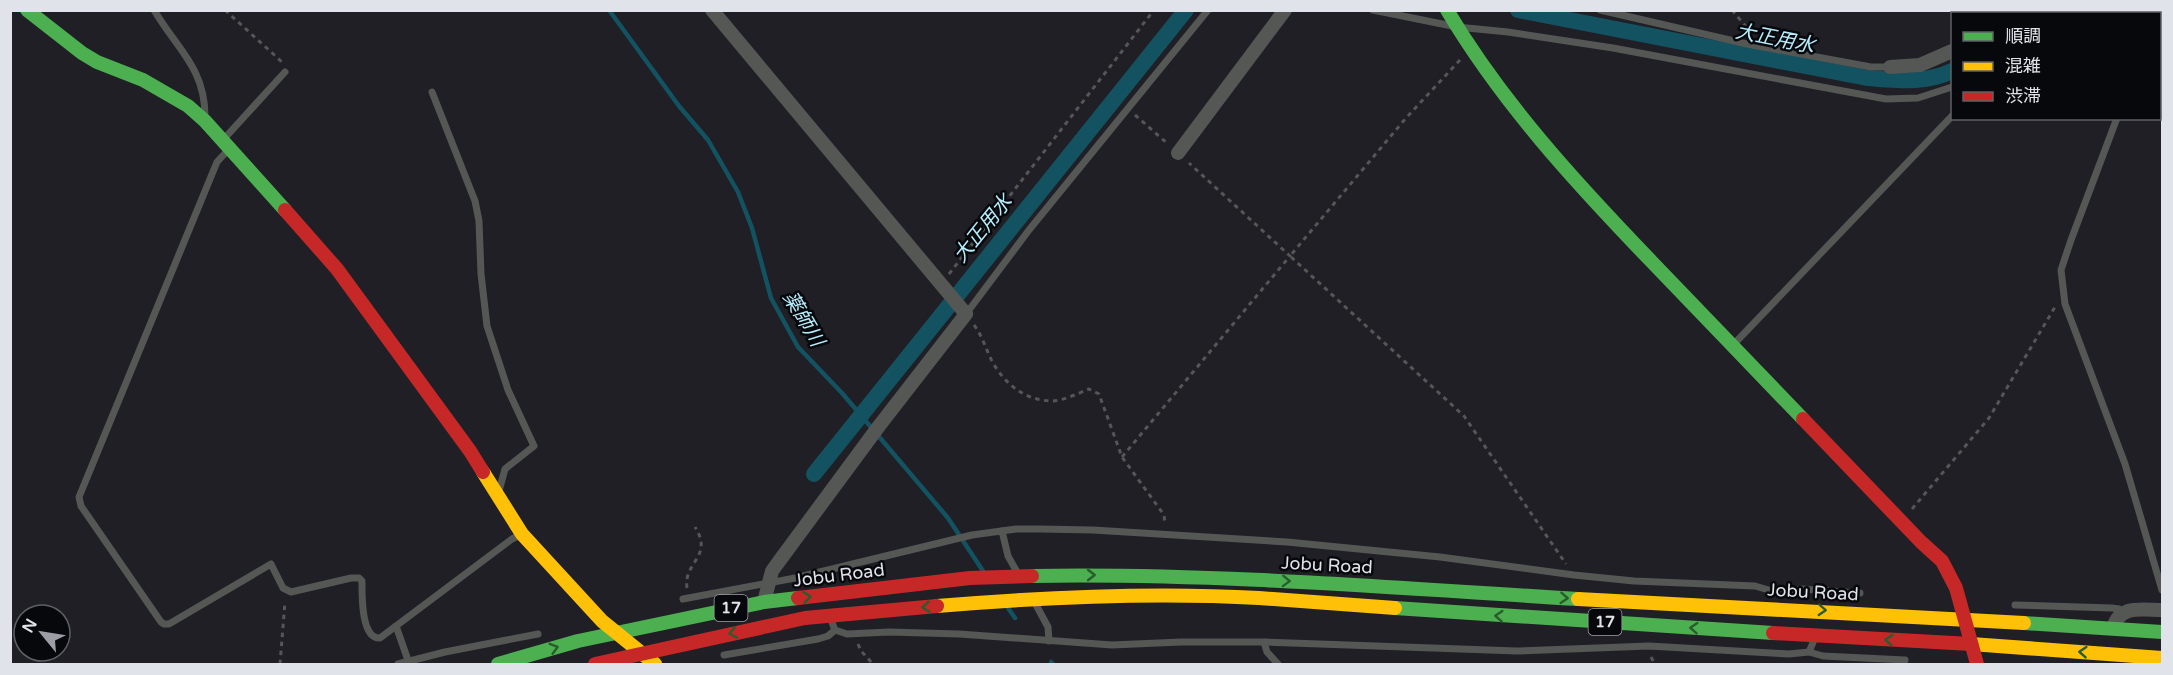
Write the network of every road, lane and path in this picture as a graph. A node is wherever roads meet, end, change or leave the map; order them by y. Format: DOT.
graph roads {
  1 [pos="27,10"];
  2 [pos="154,10"];
  3 [pos="225,10"];
  4 [pos="712,10"];
  5 [pos="1154,10"];
  6 [pos="1208,10"];
  7 [pos="1285,10"];
  8 [pos="1373,10"];
  9 [pos="1447,10"];
  10 [pos="1600,10"];
  11 [pos="1732,10"];
  12 [pos="2116,10"];
  13 [pos="2100,12"];
  14 [pos="1457,27"];
  15 [pos="1763,47"];
  16 [pos="1951,52"];
  17 [pos="1890,67"];
  18 [pos="285,72"];
  19 [pos="1447,72"];
  20 [pos="1951,88"];
  21 [pos="432,92"];
  22 [pos="1128,108"];
  23 [pos="1951,118"];
  24 [pos="2116,120"];
  25 [pos="205,121"];
  26 [pos="226,144"];
  27 [pos="1178,153"];
  28 [pos="1290,256"];
  29 [pos="945,288"];
  30 [pos="2064,291"];
  31 [pos="964,310"];
  32 [pos="1733,345"];
  33 [pos="1122,457"];
  34 [pos="498,496"];
  35 [pos="1902,522"];
  36 [pos="695,526"];
  37 [pos="1002,531"];
  38 [pos="522,534"];
  39 [pos="1164,534"];
  40 [pos="1574,575"];
  41 [pos="1029,581"];
  42 [pos="769,582"];
  43 [pos="2163,590"];
  44 [pos="286,591"];
  45 [pos="1779,593"];
  46 [pos="1860,593"];
  47 [pos="1031,596"];
  48 [pos="691,597"];
  49 [pos="683,598"];
  50 [pos="764,602"];
  51 [pos="2015,605"];
  52 [pos="1780,608"];
  53 [pos="2163,610"];
  54 [pos="2122,612"];
  55 [pos="830,616"];
  56 [pos="1966,619"];
  57 [pos="396,626"];
  58 [pos="2113,628"];
  59 [pos="835,630"];
  60 [pos="2163,632"];
  61 [pos="617,633"];
  62 [pos="857,633"];
  63 [pos="538,634"];
  64 [pos="1816,635"];
  65 [pos="1049,641"];
  66 [pos="1264,642"];
  67 [pos="1972,644"];
  68 [pos="1809,652"];
  69 [pos="643,653"];
  70 [pos="724,655"];
  71 [pos="2163,658"];
  72 [pos="1905,660"];
  73 [pos="409,662"];
  74 [pos="280,664"];
  75 [pos="398,664"];
  76 [pos="498,664"];
  77 [pos="595,664"];
  78 [pos="655,664"];
  79 [pos="873,664"];
  80 [pos="1278,664"];
  81 [pos="1977,664"];
  1 -- 25 [label="main road"];
  2 -- 25 [label="lane"];
  3 -- 18 [label="path"];
  4 -- 29 [label="street"];
  5 -- 29 [label="path"];
  6 -- 22 [label="lane"];
  7 -- 27 [label="street"];
  8 -- 14 [label="lane"];
  9 -- 14 [label="main road"];
  10 -- 15 [label="lane"];
  11 -- 15 [label="path"];
  12 -- 13 [label="street"];
  14 -- 20 [label="lane"];
  14 -- 32 [label="main road"];
  15 -- 17 [label="lane"];
  16 -- 17 [label="street"];
  18 -- 26 [label="lane"];
  19 -- 28 [label="path"];
  21 -- 34 [label="lane"];
  22 -- 27 [label="path"];
  22 -- 31 [label="lane"];
  23 -- 32 [label="lane"];
  24 -- 30 [label="lane"];
  25 -- 26 [label="main road"];
  26 -- 34 [label="main road"];
  26 -- 44 [label="lane"];
  27 -- 28 [label="path"];
  28 -- 33 [label="path"];
  28 -- 40 [label="path"];
  29 -- 31 [label="street"];
  30 -- 35 [label="path"];
  30 -- 43 [label="lane"];
  31 -- 33 [label="path"];
  31 -- 42 [label="street"];
  32 -- 35 [label="main road"];
  33 -- 39 [label="path"];
  34 -- 38 [label="main road"];
  35 -- 56 [label="main road"];
  36 -- 48 [label="path"];
  37 -- 39 [label="lane"];
  37 -- 41 [label="lane"];
  37 -- 42 [label="lane"];
  38 -- 57 [label="lane"];
  38 -- 61 [label="main road"];
  39 -- 40 [label="lane"];
  40 -- 45 [label="lane"];
  50 -- 41 [label="main road, Jobu Road / 17, one-way"];
  41 -- 52 [label="main road, Jobu Road / 17, one-way"];
  42 -- 48 [label="lane"];
  42 -- 50 [label="street"];
  44 -- 57 [label="lane"];
  44 -- 74 [label="path"];
  45 -- 46 [label="lane"];
  45 -- 52 [label="lane"];
  47 -- 65 [label="lane"];
  48 -- 49 [label="lane"];
  50 -- 61 [label="main road, Jobu Road / 17"];
  51 -- 54 [label="lane"];
  52 -- 56 [label="main road, Jobu Road / 17, one-way"];
  53 -- 54 [label="street"];
  54 -- 58 [label="street"];
  55 -- 59 [label="lane"];
  64 -- 55 [label="main road, Jobu Road / 17, one-way"];
  55 -- 69 [label="main road, Jobu Road / 17, one-way"];
  56 -- 58 [label="main road, Jobu Road / 17"];
  56 -- 67 [label="main road"];
  57 -- 73 [label="lane"];
  58 -- 60 [label="main road, Jobu Road / 17"];
  59 -- 62 [label="lane"];
  59 -- 70 [label="lane"];
  61 -- 69 [label="main road"];
  76 -- 61 [label="main road, Jobu Road / 17, one-way"];
  62 -- 65 [label="lane"];
  62 -- 79 [label="path"];
  63 -- 73 [label="lane"];
  67 -- 64 [label="main road, Jobu Road / 17, one-way"];
  64 -- 68 [label="lane"];
  65 -- 66 [label="lane"];
  66 -- 68 [label="lane"];
  66 -- 80 [label="lane"];
  71 -- 67 [label="main road, Jobu Road / 17, one-way"];
  67 -- 81 [label="main road"];
  68 -- 72 [label="lane"];
  69 -- 77 [label="main road, Jobu Road / 17"];
  69 -- 78 [label="main road"];
  73 -- 75 [label="lane"];
}
